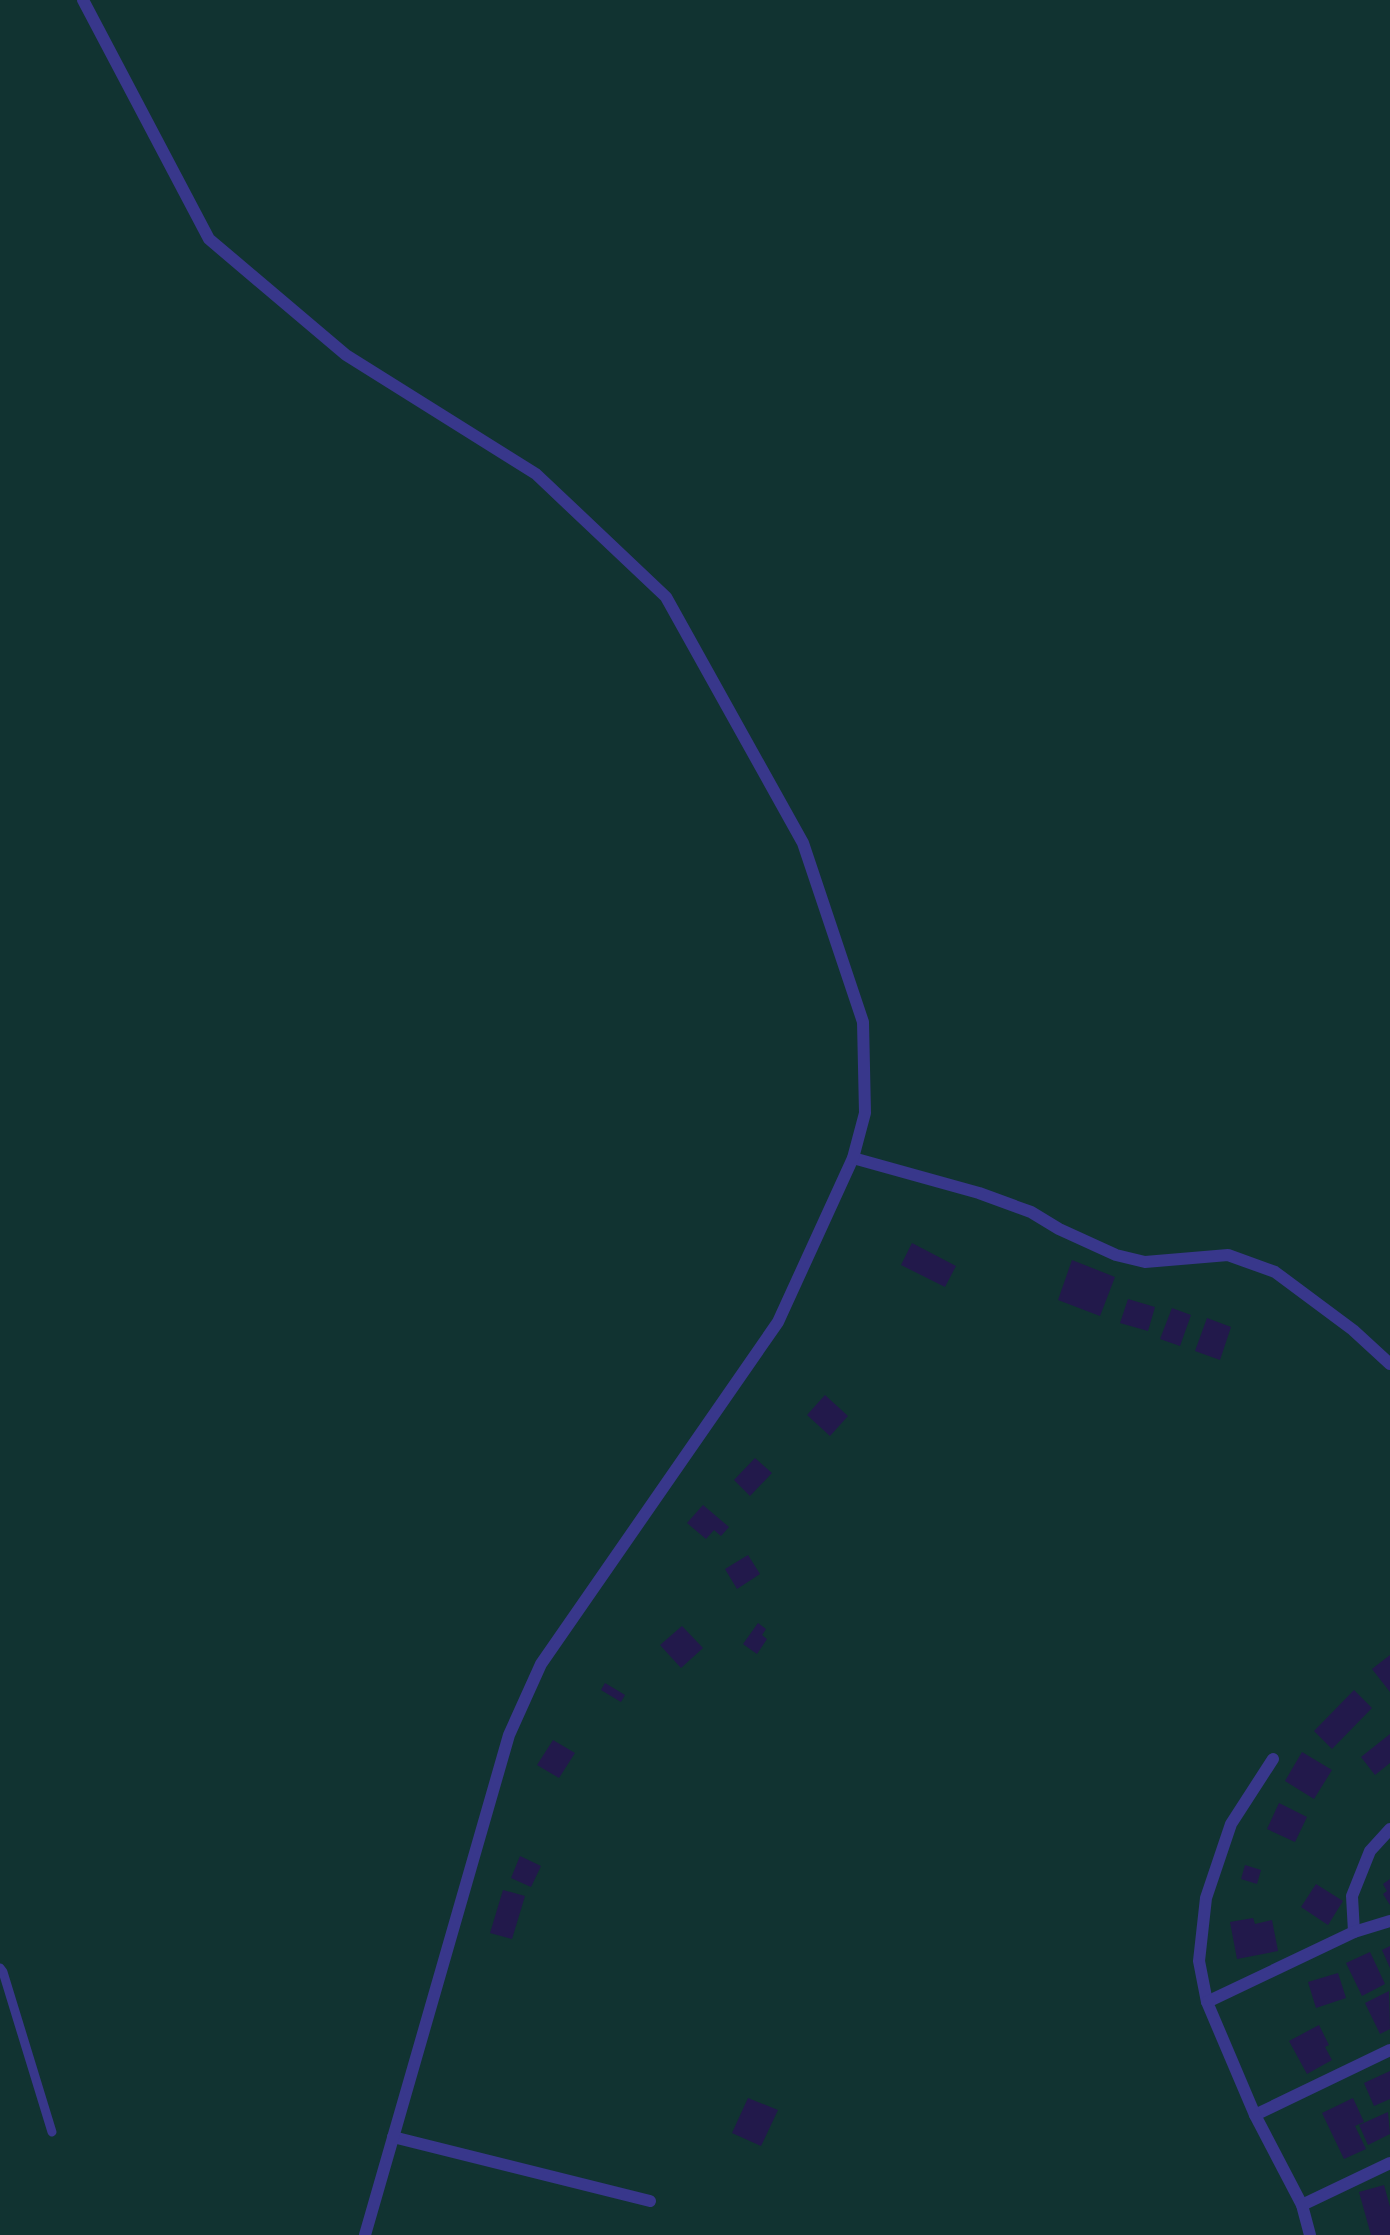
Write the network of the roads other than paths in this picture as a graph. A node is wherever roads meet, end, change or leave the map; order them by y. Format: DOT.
graph roads {
  1 [pos="83,0"];
  2 [pos="853,1158"];
  3 [pos="1390,1364"];
  4 [pos="1273,1759"];
  5 [pos="1390,1829"];
  6 [pos="1390,1921"];
  7 [pos="1354,1932"];
  8 [pos="0,1968"];
  9 [pos="1207,2002"];
  10 [pos="1390,2050"];
  11 [pos="1255,2115"];
  12 [pos="52,2132"];
  13 [pos="393,2137"];
  14 [pos="1390,2163"];
  15 [pos="650,2201"];
  16 [pos="1302,2206"];
  17 [pos="365,2235"];
  18 [pos="1310,2235"];
  1 -- 2 [label="street"];
  2 -- 3 [label="street"];
  2 -- 13 [label="street"];
  4 -- 9 [label="street"];
  5 -- 7 [label="street"];
  6 -- 7 [label="street"];
  7 -- 9 [label="street"];
  8 -- 12 [label="lane"];
  9 -- 11 [label="street"];
  10 -- 11 [label="street"];
  11 -- 16 [label="street"];
  13 -- 15 [label="street"];
  13 -- 17 [label="street"];
  14 -- 16 [label="street"];
  16 -- 18 [label="street"];
}
